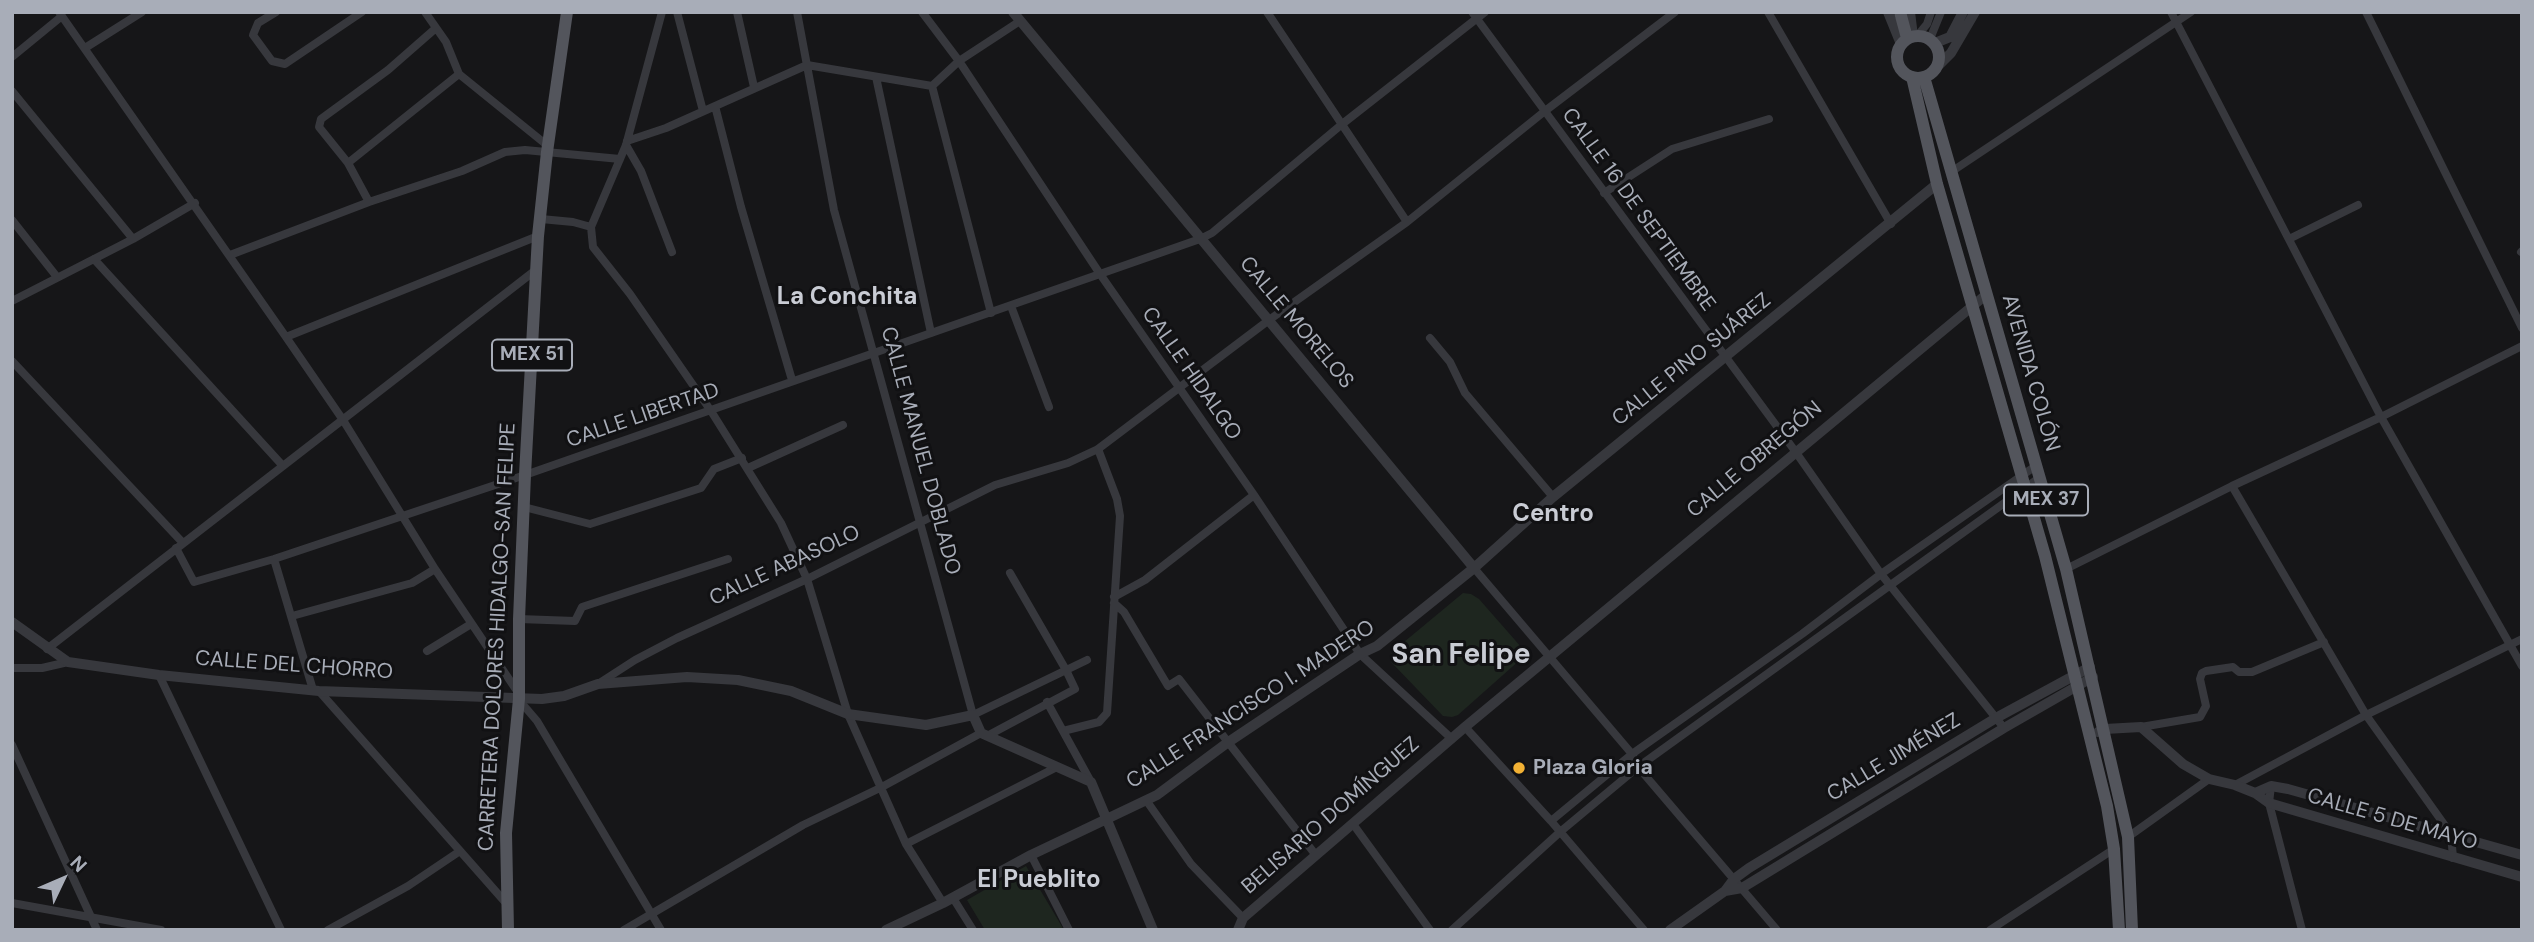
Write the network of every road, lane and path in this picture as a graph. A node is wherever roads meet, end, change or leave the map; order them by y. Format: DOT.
graph roads {
  1 [pos="142,12"];
  2 [pos="276,12"];
  3 [pos="362,12"];
  4 [pos="425,12"];
  5 [pos="567,12"];
  6 [pos="662,12"];
  7 [pos="677,12"];
  8 [pos="737,12"];
  9 [pos="797,12"];
  10 [pos="922,12"];
  11 [pos="1267,12"];
  12 [pos="1485,12"];
  13 [pos="1675,12"];
  14 [pos="1768,12"];
  15 [pos="1888,12"];
  16 [pos="1900,12"];
  17 [pos="1910,12"];
  18 [pos="1931,12"];
  19 [pos="1941,12"];
  20 [pos="1964,12"];
  21 [pos="1975,12"];
  22 [pos="2171,12"];
  23 [pos="2191,12"];
  24 [pos="2366,12"];
  25 [pos="61,14"];
  26 [pos="1016,15"];
  27 [pos="1474,15"];
  28 [pos="2176,22"];
  29 [pos="436,28"];
  30 [pos="1917,39"];
  31 [pos="85,48"];
  32 [pos="12,57"];
  33 [pos="957,63"];
  34 [pos="807,65"];
  35 [pos="1937,66"];
  36 [pos="459,74"];
  37 [pos="876,77"];
  38 [pos="1918,77"];
  39 [pos="933,84"];
  40 [pos="754,87"];
  41 [pos="12,91"];
  42 [pos="716,106"];
  43 [pos="703,111"];
  44 [pos="1545,111"];
  45 [pos="1769,119"];
  46 [pos="1341,125"];
  47 [pos="626,143"];
  48 [pos="547,149"];
  49 [pos="620,159"];
  50 [pos="348,163"];
  51 [pos="1951,172"];
  52 [pos="1937,184"];
  53 [pos="1605,193"];
  54 [pos="369,202"];
  55 [pos="195,203"];
  56 [pos="2358,205"];
  57 [pos="541,219"];
  58 [pos="12,220"];
  59 [pos="1406,222"];
  60 [pos="1891,224"];
  61 [pos="591,227"];
  62 [pos="538,236"];
  63 [pos="132,239"];
  64 [pos="1200,239"];
  65 [pos="2289,239"];
  66 [pos="672,252"];
  67 [pos="230,255"];
  68 [pos="94,259"];
  69 [pos="537,270"];
  70 [pos="1100,274"];
  71 [pos="57,277"];
  72 [pos="1987,294"];
  73 [pos="12,301"];
  74 [pos="1012,306"];
  75 [pos="1971,306"];
  76 [pos="991,313"];
  77 [pos="1269,320"];
  78 [pos="2522,328"];
  79 [pos="931,333"];
  80 [pos="286,337"];
  81 [pos="1430,338"];
  82 [pos="2522,346"];
  83 [pos="873,352"];
  84 [pos="1724,358"];
  85 [pos="12,361"];
  86 [pos="792,380"];
  87 [pos="1180,388"];
  88 [pos="1049,407"];
  89 [pos="711,411"];
  90 [pos="2381,417"];
  91 [pos="343,421"];
  92 [pos="843,425"];
  93 [pos="1095,449"];
  94 [pos="1795,451"];
  95 [pos="742,458"];
  96 [pos="283,466"];
  97 [pos="748,468"];
  98 [pos="2038,471"];
  99 [pos="525,475"];
  100 [pos="2023,480"];
  101 [pos="2232,486"];
  102 [pos="1254,495"];
  103 [pos="1553,497"];
  104 [pos="524,508"];
  105 [pos="403,515"];
  106 [pos="920,522"];
  107 [pos="180,546"];
  108 [pos="274,559"];
  109 [pos="728,559"];
  110 [pos="1474,568"];
  111 [pos="435,569"];
  112 [pos="2066,569"];
  113 [pos="1010,573"];
  114 [pos="1881,574"];
  115 [pos="807,579"];
  116 [pos="1890,585"];
  117 [pos="1114,600"];
  118 [pos="292,616"];
  119 [pos="519,619"];
  120 [pos="12,622"];
  121 [pos="471,624"];
  122 [pos="1802,634"];
  123 [pos="2522,639"];
  124 [pos="2324,642"];
  125 [pos="1809,643"];
  126 [pos="2510,644"];
  127 [pos="47,649"];
  128 [pos="427,651"];
  129 [pos="1360,654"];
  130 [pos="1550,658"];
  131 [pos="1087,660"];
  132 [pos="68,662"];
  133 [pos="2522,666"];
  134 [pos="12,668"];
  135 [pos="1066,670"];
  136 [pos="2091,672"];
  137 [pos="159,675"];
  138 [pos="2076,681"];
  139 [pos="1735,682"];
  140 [pos="598,684"];
  141 [pos="316,690"];
  142 [pos="1742,691"];
  143 [pos="1718,694"];
  144 [pos="519,697"];
  145 [pos="1047,702"];
  146 [pos="1725,703"];
  147 [pos="848,713"];
  148 [pos="973,715"];
  149 [pos="2366,715"];
  150 [pos="1996,718"];
  151 [pos="1465,727"];
  152 [pos="2141,727"];
  153 [pos="2004,728"];
  154 [pos="2105,729"];
  155 [pos="1063,732"];
  156 [pos="984,735"];
  157 [pos="2090,736"];
  158 [pos="1452,738"];
  159 [pos="1227,743"];
  160 [pos="12,745"];
  161 [pos="1952,745"];
  162 [pos="1632,754"];
  163 [pos="1959,755"];
  164 [pos="1057,767"];
  165 [pos="1637,767"];
  166 [pos="2209,779"];
  167 [pos="1091,782"];
  168 [pos="2235,785"];
  169 [pos="2271,786"];
  170 [pos="880,788"];
  171 [pos="2255,793"];
  172 [pos="1865,798"];
  173 [pos="1146,800"];
  174 [pos="2269,803"];
  175 [pos="1872,808"];
  176 [pos="1108,818"];
  177 [pos="1551,821"];
  178 [pos="1353,824"];
  179 [pos="1813,830"];
  180 [pos="1560,832"];
  181 [pos="2451,834"];
  182 [pos="2128,837"];
  183 [pos="1819,840"];
  184 [pos="906,845"];
  185 [pos="2114,849"];
  186 [pos="460,851"];
  187 [pos="1315,854"];
  188 [pos="1031,855"];
  189 [pos="2522,855"];
  190 [pos="2453,858"];
  191 [pos="2522,877"];
  192 [pos="1738,884"];
  193 [pos="948,900"];
  194 [pos="12,903"];
  195 [pos="506,903"];
  196 [pos="652,914"];
  197 [pos="1243,918"];
  198 [pos="92,919"];
  199 [pos="2004,926"];
  200 [pos="97,930"];
  201 [pos="161,930"];
  202 [pos="281,930"];
  203 [pos="328,930"];
  204 [pos="508,930"];
  205 [pos="624,930"];
  206 [pos="661,930"];
  207 [pos="886,930"];
  208 [pos="973,930"];
  209 [pos="1069,930"];
  210 [pos="1153,930"];
  211 [pos="1238,930"];
  212 [pos="1430,930"];
  213 [pos="1452,930"];
  214 [pos="1644,930"];
  215 [pos="1670,930"];
  216 [pos="1777,930"];
  217 [pos="1990,930"];
  218 [pos="2119,930"];
  219 [pos="2132,930"];
  220 [pos="2302,930"];
  1 -- 31 [label="street"];
  2 -- 3 [label="street"];
  4 -- 29 [label="street"];
  5 -- 48 [label="main road, CARRETERA DOLORES HIDALGO-SAN FELIPE / MEX 51"];
  6 -- 47 [label="street"];
  7 -- 43 [label="street"];
  8 -- 40 [label="street"];
  9 -- 34 [label="street, CALLE MANUEL DOBLADO"];
  10 -- 33 [label="street, CALLE HIDALGO"];
  11 -- 46 [label="street"];
  12 -- 27 [label="street, CALLE LIBERTAD"];
  13 -- 44 [label="street, CALLE ABASOLO"];
  14 -- 60 [label="street"];
  15 -- 30 [label="street"];
  16 -- 30 [label="main road, MEX 37"];
  17 -- 30 [label="street"];
  18 -- 30 [label="street"];
  19 -- 30 [label="street"];
  20 -- 30 [label="street"];
  21 -- 35 [label="street"];
  22 -- 28 [label="street"];
  23 -- 28 [label="street"];
  24 -- 78 [label="street"];
  25 -- 31 [label="street"];
  25 -- 32 [label="street"];
  26 -- 33 [label="street"];
  26 -- 64 [label="street, CALLE MORELOS"];
  27 -- 44 [label="street, CALLE 16 DE SEPTIEMBRE"];
  27 -- 46 [label="street, CALLE LIBERTAD"];
  28 -- 51 [label="street"];
  28 -- 65 [label="street"];
  29 -- 36 [label="street"];
  29 -- 50 [label="street"];
  30 -- 35 [label="main road, MEX 37"];
  30 -- 38 [label="main road, MEX 37"];
  31 -- 55 [label="street"];
  33 -- 39 [label="street"];
  33 -- 70 [label="street, CALLE HIDALGO"];
  34 -- 37 [label="street"];
  34 -- 40 [label="street"];
  34 -- 83 [label="street, CALLE MANUEL DOBLADO"];
  35 -- 38 [label="main road"];
  36 -- 48 [label="street"];
  36 -- 50 [label="street"];
  37 -- 39 [label="street"];
  37 -- 79 [label="street"];
  38 -- 51 [label="main road, AVENIDA COLÓN / MEX 37"];
  38 -- 52 [label="main road, AVENIDA COLÓN / MEX 37"];
  39 -- 76 [label="street"];
  40 -- 42 [label="street"];
  41 -- 63 [label="street"];
  42 -- 43 [label="street"];
  42 -- 86 [label="street"];
  43 -- 47 [label="street"];
  44 -- 53 [label="street, CALLE 16 DE SEPTIEMBRE"];
  44 -- 59 [label="street, CALLE ABASOLO"];
  45 -- 53 [label="street"];
  46 -- 59 [label="street"];
  46 -- 64 [label="street, CALLE LIBERTAD"];
  47 -- 49 [label="street"];
  47 -- 66 [label="street"];
  48 -- 49 [label="street"];
  48 -- 54 [label="street"];
  48 -- 57 [label="main road, CARRETERA DOLORES HIDALGO-SAN FELIPE / MEX 51"];
  49 -- 61 [label="street"];
  50 -- 54 [label="street"];
  51 -- 72 [label="main road, AVENIDA COLÓN / MEX 37"];
  52 -- 60 [label="street, CALLE PINO SUÁREZ"];
  52 -- 75 [label="main road, AVENIDA COLÓN / MEX 37"];
  53 -- 84 [label="street, CALLE 16 DE SEPTIEMBRE"];
  54 -- 67 [label="street"];
  55 -- 63 [label="street"];
  55 -- 67 [label="street"];
  56 -- 65 [label="street"];
  57 -- 61 [label="street"];
  57 -- 62 [label="main road, CARRETERA DOLORES HIDALGO-SAN FELIPE / MEX 51"];
  58 -- 71 [label="street"];
  59 -- 77 [label="street, CALLE ABASOLO"];
  60 -- 84 [label="street, CALLE PINO SUÁREZ"];
  61 -- 89 [label="street"];
  62 -- 69 [label="main road, CARRETERA DOLORES HIDALGO-SAN FELIPE / MEX 51"];
  62 -- 80 [label="street"];
  63 -- 68 [label="street"];
  64 -- 70 [label="street, CALLE LIBERTAD"];
  64 -- 77 [label="street, CALLE MORELOS"];
  65 -- 90 [label="street"];
  67 -- 80 [label="street"];
  68 -- 71 [label="street"];
  68 -- 96 [label="street"];
  69 -- 91 [label="street"];
  69 -- 99 [label="main road, CARRETERA DOLORES HIDALGO-SAN FELIPE / MEX 51"];
  70 -- 74 [label="street, CALLE LIBERTAD"];
  70 -- 87 [label="street, CALLE HIDALGO"];
  71 -- 73 [label="street"];
  72 -- 75 [label="street, CALLE OBREGÓN"];
  72 -- 98 [label="main road, AVENIDA COLÓN / MEX 37"];
  74 -- 76 [label="street, CALLE LIBERTAD"];
  74 -- 88 [label="street"];
  75 -- 94 [label="street, CALLE OBREGÓN"];
  75 -- 100 [label="main road, AVENIDA COLÓN / MEX 37"];
  76 -- 79 [label="street, CALLE LIBERTAD"];
  77 -- 87 [label="street, CALLE ABASOLO"];
  77 -- 110 [label="street, CALLE MORELOS"];
  79 -- 83 [label="street, CALLE LIBERTAD"];
  80 -- 91 [label="street"];
  81 -- 103 [label="street"];
  82 -- 90 [label="street"];
  83 -- 86 [label="street, CALLE LIBERTAD"];
  83 -- 106 [label="street, CALLE MANUEL DOBLADO"];
  84 -- 94 [label="street, CALLE 16 DE SEPTIEMBRE"];
  84 -- 103 [label="street, CALLE PINO SUÁREZ"];
  85 -- 107 [label="street"];
  86 -- 89 [label="street, CALLE LIBERTAD"];
  87 -- 93 [label="street, CALLE ABASOLO"];
  87 -- 102 [label="street, CALLE HIDALGO"];
  89 -- 95 [label="street"];
  89 -- 99 [label="street, CALLE LIBERTAD"];
  90 -- 101 [label="street"];
  90 -- 126 [label="street"];
  91 -- 96 [label="street"];
  91 -- 105 [label="street"];
  92 -- 97 [label="street"];
  93 -- 106 [label="street, CALLE ABASOLO"];
  93 -- 117 [label="street"];
  94 -- 114 [label="street, CALLE 16 DE SEPTIEMBRE"];
  94 -- 130 [label="street, CALLE OBREGÓN"];
  95 -- 97 [label="street"];
  95 -- 104 [label="street"];
  96 -- 107 [label="street"];
  97 -- 115 [label="street"];
  98 -- 100 [label="street"];
  98 -- 100 [label="street"];
  98 -- 112 [label="main road, AVENIDA COLÓN / MEX 37"];
  99 -- 104 [label="main road, CARRETERA DOLORES HIDALGO-SAN FELIPE / MEX 51"];
  99 -- 105 [label="street, CALLE LIBERTAD"];
  100 -- 114 [label="street"];
  100 -- 116 [label="street"];
  100 -- 138 [label="main road, AVENIDA COLÓN / MEX 37"];
  101 -- 112 [label="street"];
  101 -- 124 [label="street"];
  102 -- 117 [label="street"];
  102 -- 129 [label="street, CALLE HIDALGO"];
  103 -- 110 [label="street, CALLE PINO SUÁREZ"];
  104 -- 119 [label="main road, CARRETERA DOLORES HIDALGO-SAN FELIPE / MEX 51"];
  105 -- 108 [label="street, CALLE LIBERTAD"];
  105 -- 111 [label="street"];
  106 -- 115 [label="street, CALLE ABASOLO"];
  106 -- 148 [label="street, CALLE MANUEL DOBLADO"];
  107 -- 108 [label="street, CALLE LIBERTAD"];
  107 -- 127 [label="street"];
  108 -- 118 [label="street"];
  109 -- 119 [label="street"];
  110 -- 129 [label="street, CALLE FRANCISCO I. MADERO"];
  110 -- 130 [label="street, CALLE MORELOS"];
  111 -- 118 [label="street"];
  111 -- 121 [label="street"];
  112 -- 136 [label="main road, AVENIDA COLÓN / MEX 37"];
  113 -- 135 [label="street"];
  114 -- 116 [label="street, CALLE 16 DE SEPTIEMBRE"];
  114 -- 122 [label="street"];
  115 -- 140 [label="street, CALLE ABASOLO"];
  115 -- 147 [label="street"];
  116 -- 125 [label="street"];
  116 -- 150 [label="street, CALLE 16 DE SEPTIEMBRE"];
  117 -- 155 [label="street"];
  117 -- 159 [label="street"];
  118 -- 141 [label="street"];
  119 -- 144 [label="main road, CARRETERA DOLORES HIDALGO-SAN FELIPE / MEX 51"];
  120 -- 127 [label="street"];
  121 -- 128 [label="street"];
  121 -- 144 [label="street"];
  122 -- 125 [label="street"];
  122 -- 139 [label="street"];
  123 -- 126 [label="street"];
  124 -- 149 [label="street"];
  124 -- 152 [label="street"];
  125 -- 142 [label="street"];
  126 -- 133 [label="street"];
  126 -- 149 [label="street"];
  127 -- 132 [label="street"];
  129 -- 158 [label="street, CALLE HIDALGO"];
  129 -- 159 [label="street, CALLE FRANCISCO I. MADERO"];
  130 -- 151 [label="street, CALLE OBREGÓN"];
  130 -- 162 [label="street, CALLE MORELOS"];
  131 -- 135 [label="street"];
  132 -- 134 [label="street"];
  132 -- 137 [label="street, CALLE DEL CHORRO"];
  135 -- 145 [label="street"];
  135 -- 148 [label="street"];
  136 -- 138 [label="street, CALLE JIMÉNEZ"];
  136 -- 154 [label="main road, AVENIDA COLÓN / MEX 37"];
  137 -- 141 [label="street, CALLE DEL CHORRO"];
  137 -- 202 [label="street"];
  138 -- 150 [label="street, CALLE JIMÉNEZ"];
  138 -- 153 [label="street, CALLE JIMÉNEZ"];
  138 -- 157 [label="main road, AVENIDA COLÓN / MEX 37"];
  139 -- 142 [label="street"];
  139 -- 143 [label="street"];
  140 -- 144 [label="street, CALLE ABASOLO"];
  140 -- 147 [label="street"];
  141 -- 144 [label="street, CALLE DEL CHORRO"];
  141 -- 186 [label="street"];
  142 -- 146 [label="street"];
  143 -- 146 [label="street"];
  143 -- 162 [label="street"];
  144 -- 195 [label="main road, CARRETERA DOLORES HIDALGO-SAN FELIPE / MEX 51"];
  144 -- 196 [label="street"];
  145 -- 155 [label="street"];
  145 -- 156 [label="street"];
  146 -- 165 [label="street"];
  147 -- 148 [label="street"];
  147 -- 170 [label="street"];
  148 -- 156 [label="street, CALLE MANUEL DOBLADO"];
  149 -- 168 [label="street"];
  149 -- 181 [label="street"];
  150 -- 153 [label="street, CALLE 16 DE SEPTIEMBRE"];
  150 -- 161 [label="street, CALLE JIMÉNEZ"];
  151 -- 158 [label="street, BELISARIO DOMÍNGUEZ"];
  151 -- 177 [label="street"];
  152 -- 154 [label="street"];
  152 -- 166 [label="street, CALLE 5 DE MAYO"];
  153 -- 163 [label="street, CALLE JIMÉNEZ"];
  154 -- 157 [label="street"];
  154 -- 182 [label="main road, AVENIDA COLÓN / MEX 37"];
  155 -- 167 [label="street"];
  156 -- 164 [label="street"];
  156 -- 170 [label="street"];
  157 -- 185 [label="main road, AVENIDA COLÓN / MEX 37"];
  158 -- 178 [label="street, BELISARIO DOMÍNGUEZ"];
  159 -- 173 [label="street, CALLE FRANCISCO I. MADERO"];
  159 -- 187 [label="street"];
  160 -- 198 [label="street"];
  161 -- 163 [label="street"];
  161 -- 172 [label="street, CALLE JIMÉNEZ"];
  162 -- 165 [label="street, CALLE MORELOS"];
  162 -- 177 [label="street"];
  163 -- 175 [label="street, CALLE JIMÉNEZ"];
  164 -- 167 [label="street"];
  164 -- 184 [label="street"];
  165 -- 180 [label="street"];
  165 -- 192 [label="street, CALLE MORELOS"];
  166 -- 168 [label="street, CALLE 5 DE MAYO"];
  166 -- 182 [label="street"];
  167 -- 176 [label="street"];
  168 -- 171 [label="street, CALLE 5 DE MAYO"];
  169 -- 171 [label="street"];
  169 -- 174 [label="street"];
  169 -- 181 [label="street, CALLE 5 DE MAYO"];
  170 -- 184 [label="street"];
  170 -- 196 [label="street"];
  171 -- 174 [label="street, CALLE 5 DE MAYO"];
  172 -- 175 [label="street"];
  172 -- 179 [label="street, CALLE JIMÉNEZ"];
  173 -- 176 [label="street, CALLE FRANCISCO I. MADERO"];
  173 -- 197 [label="street, BELISARIO DOMÍNGUEZ"];
  174 -- 190 [label="street, CALLE 5 DE MAYO"];
  174 -- 220 [label="street"];
  175 -- 183 [label="street, CALLE JIMÉNEZ"];
  176 -- 188 [label="street, CALLE FRANCISCO I. MADERO"];
  176 -- 210 [label="street"];
  177 -- 180 [label="street"];
  178 -- 187 [label="street, BELISARIO DOMÍNGUEZ"];
  178 -- 212 [label="street"];
  179 -- 183 [label="street"];
  179 -- 192 [label="street, CALLE JIMÉNEZ"];
  180 -- 213 [label="street"];
  180 -- 214 [label="street"];
  181 -- 189 [label="street, CALLE 5 DE MAYO"];
  181 -- 190 [label="street"];
  182 -- 219 [label="main road, AVENIDA COLÓN / MEX 37"];
  183 -- 192 [label="street, CALLE JIMÉNEZ"];
  184 -- 193 [label="street"];
  185 -- 199 [label="street"];
  185 -- 218 [label="main road, AVENIDA COLÓN / MEX 37"];
  186 -- 195 [label="street"];
  186 -- 203 [label="street"];
  187 -- 197 [label="street, BELISARIO DOMÍNGUEZ"];
  188 -- 193 [label="street, CALLE FRANCISCO I. MADERO"];
  188 -- 209 [label="street"];
  190 -- 191 [label="street, CALLE 5 DE MAYO"];
  192 -- 215 [label="street, CALLE JIMÉNEZ"];
  192 -- 216 [label="street, CALLE MORELOS"];
  193 -- 207 [label="street, CALLE FRANCISCO I. MADERO"];
  193 -- 208 [label="street"];
  194 -- 198 [label="street"];
  195 -- 204 [label="main road, CARRETERA DOLORES HIDALGO-SAN FELIPE / MEX 51"];
  196 -- 205 [label="street"];
  196 -- 206 [label="street"];
  197 -- 211 [label="street"];
  198 -- 200 [label="street"];
  198 -- 201 [label="street"];
  199 -- 217 [label="street"];
}
